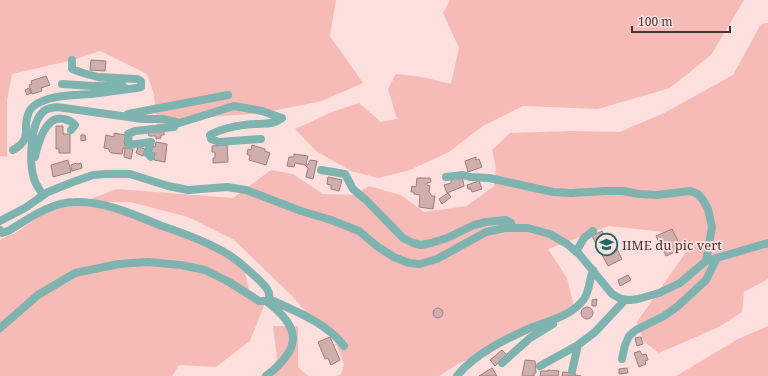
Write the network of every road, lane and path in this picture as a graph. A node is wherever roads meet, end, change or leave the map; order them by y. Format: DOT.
graph roads {
  1 [pos="72,60"];
  2 [pos="62,84"];
  3 [pos="126,89"];
  4 [pos="228,95"];
  5 [pos="32,108"];
  6 [pos="121,116"];
  7 [pos="176,124"];
  8 [pos="71,130"];
  9 [pos="33,137"];
  10 [pos="261,139"];
  11 [pos="13,150"];
  12 [pos="151,157"];
  13 [pos="33,168"];
  14 [pos="321,170"];
  15 [pos="446,177"];
  16 [pos="43,195"];
  17 [pos="0,221"];
  18 [pos="512,228"];
  19 [pos="1,232"];
  20 [pos="593,232"];
  21 [pos="768,243"];
  22 [pos="576,252"];
  23 [pos="717,258"];
  24 [pos="706,261"];
  25 [pos="592,270"];
  26 [pos="600,278"];
  27 [pos="588,293"];
  28 [pos="268,300"];
  29 [pos="626,300"];
  30 [pos="577,308"];
  31 [pos="0,328"];
  32 [pos="578,345"];
  33 [pos="344,346"];
  34 [pos="622,359"];
  35 [pos="502,363"];
  36 [pos="540,366"];
  37 [pos="572,371"];
  38 [pos="266,376"];
  39 [pos="457,376"];
  1 -- 3 [label="street"];
  2 -- 3 [label="street"];
  3 -- 5 [label="street"];
  4 -- 6 [label="street"];
  5 -- 9 [label="street"];
  5 -- 11 [label="street"];
  6 -- 7 [label="street"];
  6 -- 9 [label="street"];
  7 -- 10 [label="street"];
  7 -- 12 [label="street"];
  8 -- 13 [label="street"];
  9 -- 13 [label="street"];
  13 -- 16 [label="street"];
  14 -- 18 [label="street"];
  15 -- 24 [label="street"];
  16 -- 17 [label="street"];
  16 -- 18 [label="street"];
  18 -- 22 [label="street"];
  19 -- 28 [label="street"];
  20 -- 22 [label="street"];
  21 -- 23 [label="street"];
  22 -- 25 [label="street"];
  23 -- 24 [label="street"];
  23 -- 34 [label="street"];
  24 -- 29 [label="street"];
  25 -- 26 [label="street"];
  25 -- 27 [label="street"];
  26 -- 27 [label="street"];
  26 -- 29 [label="street"];
  27 -- 30 [label="street"];
  28 -- 31 [label="street"];
  28 -- 33 [label="street"];
  28 -- 38 [label="street"];
  29 -- 32 [label="street"];
  30 -- 35 [label="street"];
  30 -- 39 [label="street"];
  32 -- 36 [label="street"];
  32 -- 37 [label="street"];
}
